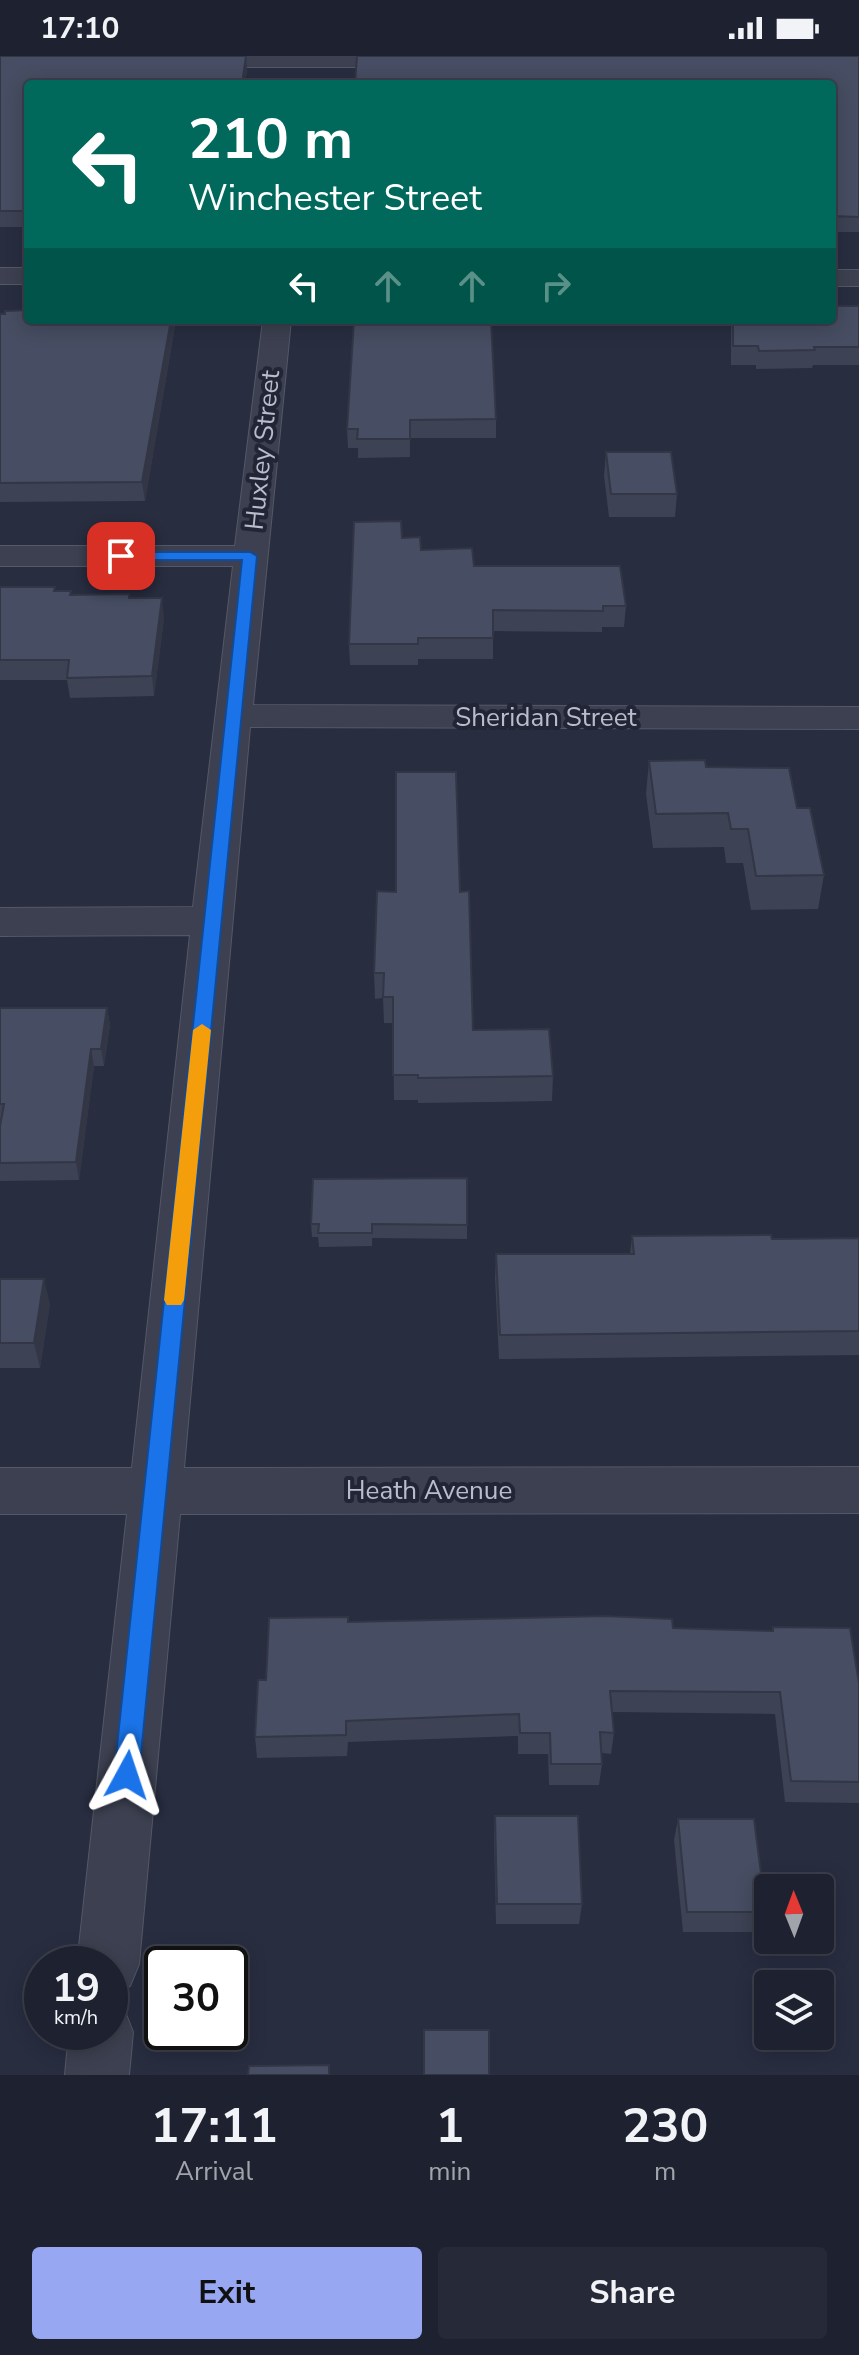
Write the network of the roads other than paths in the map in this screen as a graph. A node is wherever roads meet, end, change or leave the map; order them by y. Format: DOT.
graph roads {
  1 [pos="306,58"];
  2 [pos="168,60"];
  3 [pos="448,60"];
  4 [pos="303,80"];
  5 [pos="0,276"];
  6 [pos="24,276"];
  7 [pos="836,278"];
  8 [pos="859,278"];
  9 [pos="277,324"];
  10 [pos="0,556"];
  11 [pos="250,556"];
  12 [pos="233,716"];
  13 [pos="859,718"];
  14 [pos="213,921"];
  15 [pos="0,922"];
  16 [pos="859,1490"];
  17 [pos="0,1491"];
  18 [pos="155,1491"];
  19 [pos="110,1946"];
  20 [pos="99,2050"];
  21 [pos="97,2075"];
  1 -- 2 [label="street"];
  1 -- 3 [label="street"];
  1 -- 4 [label="street"];
  5 -- 6 [label="street"];
  7 -- 8 [label="street"];
  9 -- 11 [label="street, Huxley Street"];
  10 -- 11 [label="street"];
  11 -- 12 [label="street, Huxley Street"];
  12 -- 13 [label="street, Sheridan Street"];
  12 -- 14 [label="street, Huxley Street"];
  14 -- 15 [label="street"];
  14 -- 18 [label="street, Huxley Street"];
  16 -- 18 [label="street, Heath Avenue"];
  17 -- 18 [label="street, Heath Avenue"];
  18 -- 19 [label="street, Huxley Street"];
  20 -- 21 [label="street"];
}
